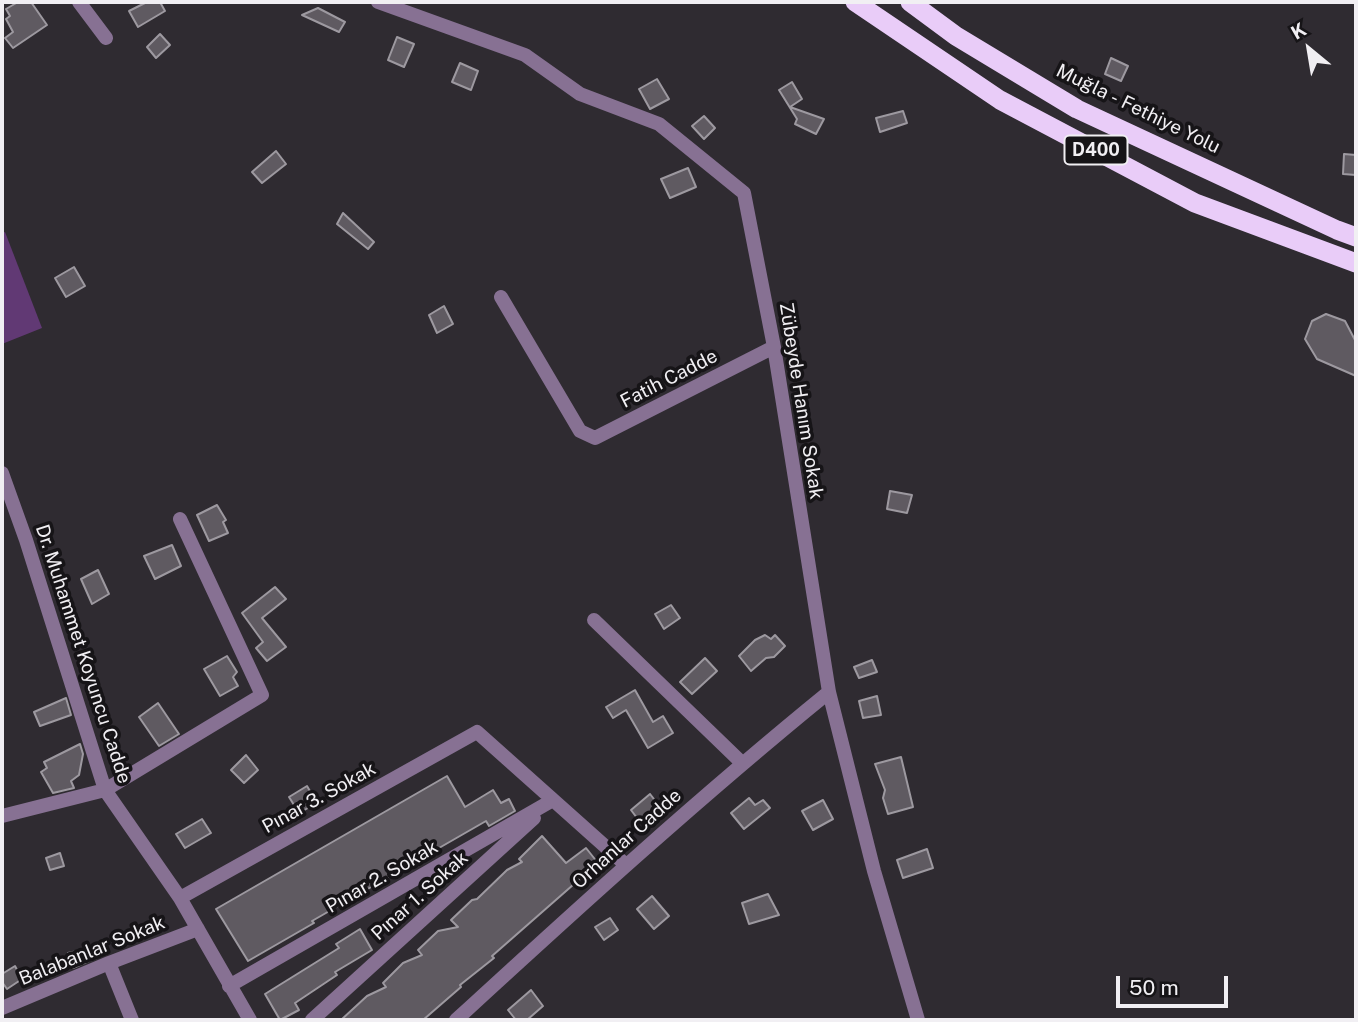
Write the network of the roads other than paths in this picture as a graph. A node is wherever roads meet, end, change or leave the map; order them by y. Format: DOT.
graph roads {
  1 [pos="79,2"];
  2 [pos="378,2"];
  3 [pos="855,2"];
  4 [pos="910,2"];
  5 [pos="106,38"];
  6 [pos="1356,237"];
  7 [pos="1356,263"];
  8 [pos="501,297"];
  9 [pos="774,347"];
  10 [pos="2,473"];
  11 [pos="180,519"];
  12 [pos="594,620"];
  13 [pos="829,692"];
  14 [pos="742,763"];
  15 [pos="105,790"];
  16 [pos="553,800"];
  17 [pos="2,816"];
  18 [pos="626,865"];
  19 [pos="180,898"];
  20 [pos="198,929"];
  21 [pos="108,963"];
  22 [pos="229,986"];
  23 [pos="2,1008"];
  24 [pos="131,1020"];
  25 [pos="250,1020"];
  26 [pos="312,1020"];
  27 [pos="456,1020"];
  28 [pos="918,1020"];
  1 -- 5 [label="street"];
  2 -- 9 [label="street, Zübeyde Hanım Sokak"];
  3 -- 7 [label="highway, D400"];
  4 -- 6 [label="highway, Muğla - Fethiye Yolu / D400"];
  8 -- 9 [label="street, Fatih Cadde"];
  9 -- 13 [label="street, Zübeyde Hanım Sokak"];
  10 -- 15 [label="street, Dr. Muhammet Koyuncu Cadde"];
  11 -- 15 [label="street"];
  12 -- 14 [label="street"];
  13 -- 14 [label="street, Orhanlar Cadde"];
  13 -- 28 [label="street, Zübeyde Hanım Sokak"];
  14 -- 18 [label="street, Orhanlar Cadde"];
  15 -- 17 [label="street"];
  15 -- 19 [label="street, Dr. Muhammet Koyuncu Cadde"];
  16 -- 18 [label="street"];
  16 -- 19 [label="street, Pınar 3. Sokak"];
  16 -- 22 [label="street, Pınar 2. Sokak"];
  16 -- 26 [label="street, Pınar 1. Sokak"];
  18 -- 27 [label="street, Orhanlar Cadde"];
  19 -- 20 [label="street, Dr. Muhammet Koyuncu Cadde"];
  20 -- 21 [label="street, Balabanlar Sokak"];
  20 -- 22 [label="street, Dr. Muhammet Koyuncu Cadde"];
  21 -- 23 [label="street, Balabanlar Sokak"];
  21 -- 24 [label="street"];
  22 -- 25 [label="street, Dr. Muhammet Koyuncu Cadde"];
}
